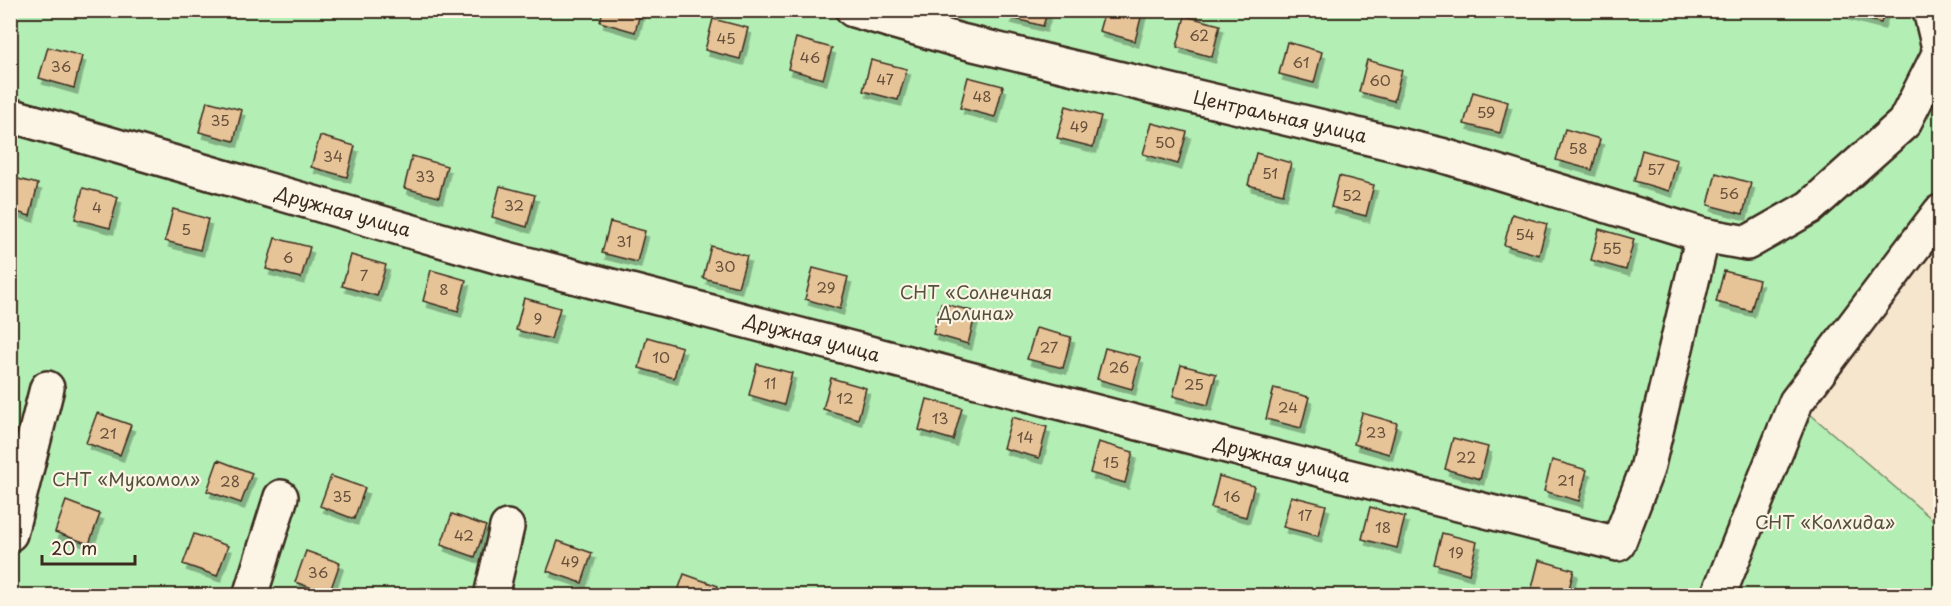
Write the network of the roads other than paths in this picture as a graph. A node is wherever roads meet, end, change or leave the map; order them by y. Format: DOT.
graph roads {
  1 [pos="853,10"];
  2 [pos="1930,10"];
  3 [pos="10,115"];
  4 [pos="1941,212"];
  5 [pos="1703,236"];
  6 [pos="47,388"];
  7 [pos="280,497"];
  8 [pos="507,527"];
  9 [pos="10,534"];
  10 [pos="250,596"];
  11 [pos="491,596"];
  12 [pos="1718,596"];
  1 -- 5 [label="street, Центральная улица"];
  2 -- 5 [label="street, Центральная улица"];
  3 -- 5 [label="street, Дружная улица"];
  4 -- 12 [label="street"];
  6 -- 9 [label="street"];
  7 -- 10 [label="street"];
  8 -- 11 [label="street"];
}
